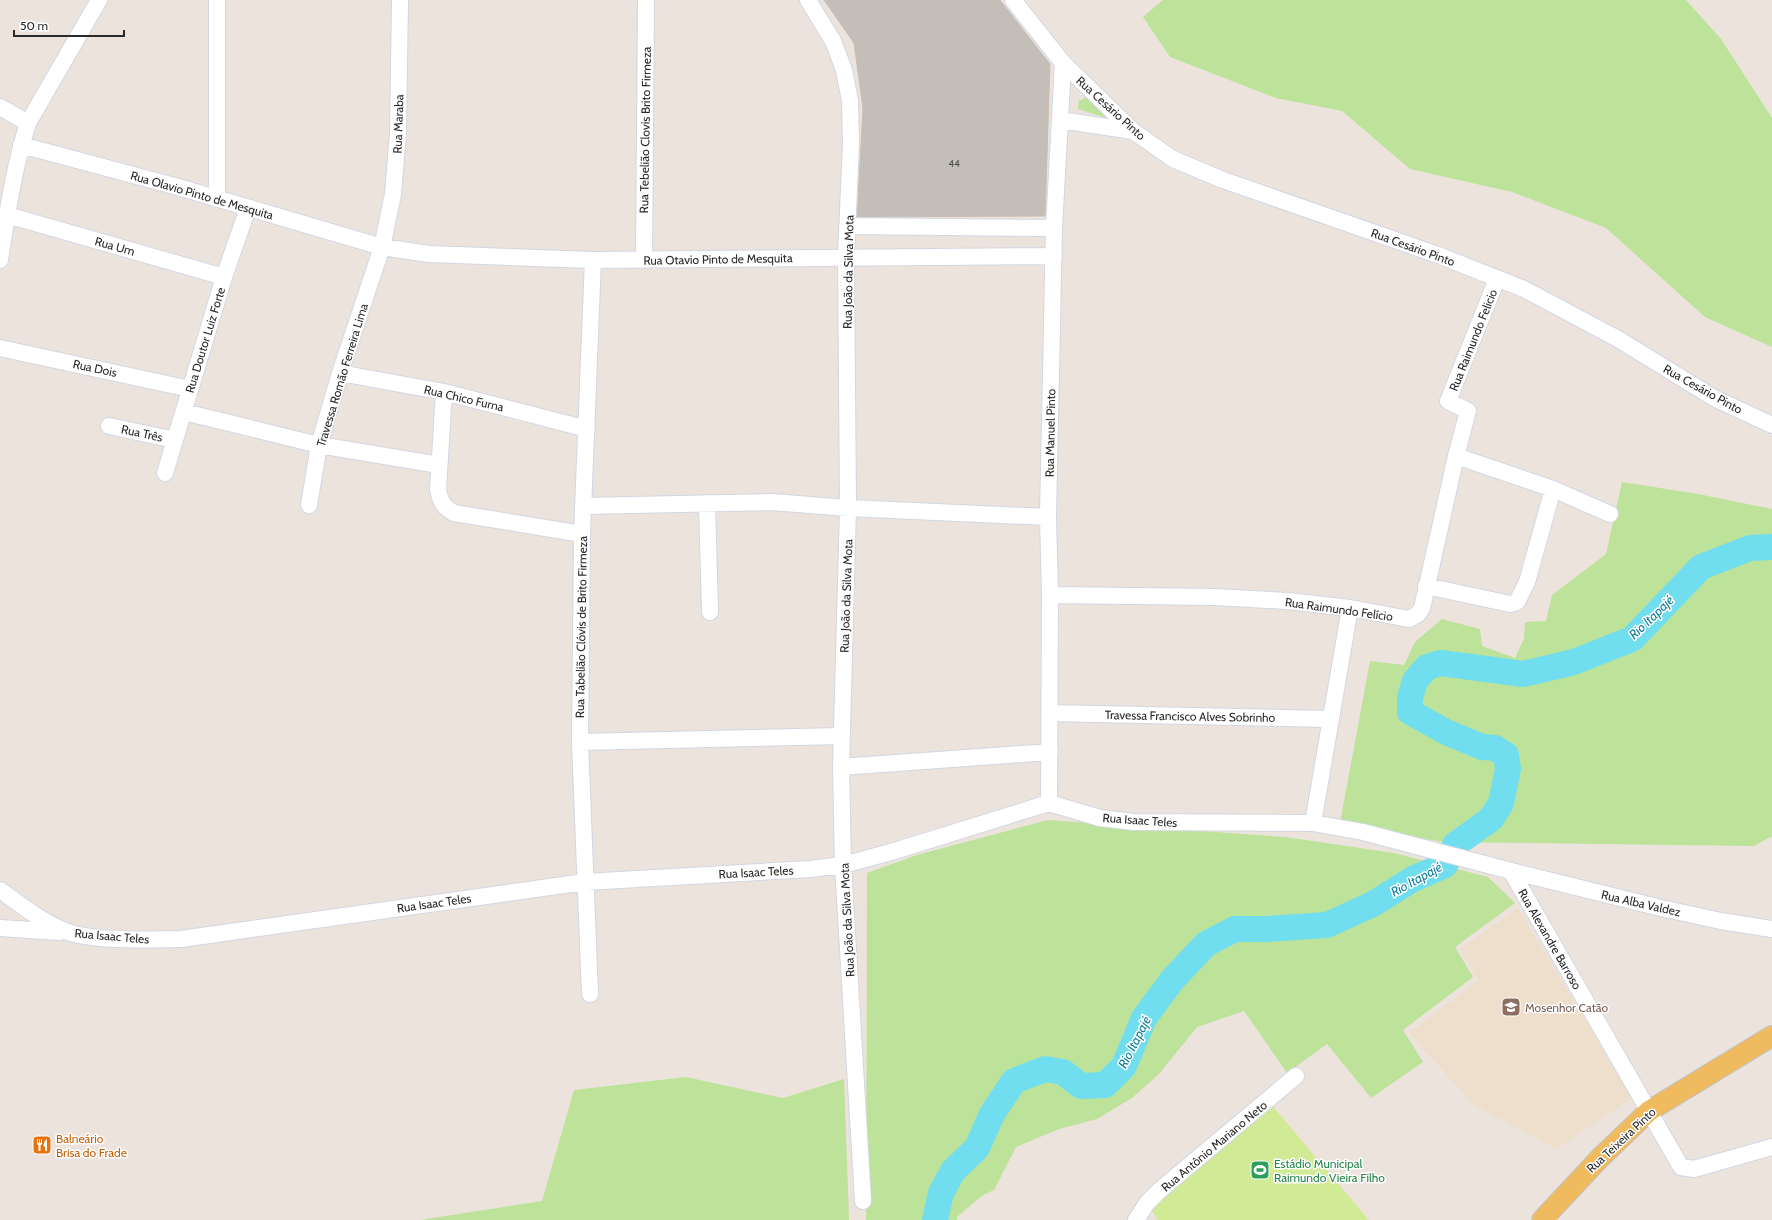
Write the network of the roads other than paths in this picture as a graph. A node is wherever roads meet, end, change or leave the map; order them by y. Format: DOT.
graph roads {
  1 [pos="100,0"];
  2 [pos="217,0"];
  3 [pos="400,0"];
  4 [pos="646,0"];
  5 [pos="808,0"];
  6 [pos="1013,0"];
  7 [pos="1063,63"];
  8 [pos="0,107"];
  9 [pos="1060,120"];
  10 [pos="28,123"];
  11 [pos="1133,131"];
  12 [pos="21,145"];
  13 [pos="217,199"];
  14 [pos="248,208"];
  15 [pos="7,215"];
  16 [pos="847,226"];
  17 [pos="1054,228"];
  18 [pos="382,247"];
  19 [pos="1054,256"];
  20 [pos="846,257"];
  21 [pos="0,260"];
  22 [pos="593,260"];
  23 [pos="644,260"];
  24 [pos="224,278"];
  25 [pos="1497,279"];
  26 [pos="0,348"];
  27 [pos="340,373"];
  28 [pos="190,389"];
  29 [pos="444,392"];
  30 [pos="1468,411"];
  31 [pos="184,412"];
  32 [pos="1772,425"];
  33 [pos="109,426"];
  34 [pos="587,429"];
  35 [pos="175,440"];
  36 [pos="319,445"];
  37 [pos="1456,456"];
  38 [pos="439,465"];
  39 [pos="165,473"];
  40 [pos="1553,489"];
  41 [pos="707,503"];
  42 [pos="309,505"];
  43 [pos="583,506"];
  44 [pos="848,508"];
  45 [pos="1610,514"];
  46 [pos="1048,517"];
  47 [pos="582,534"];
  48 [pos="1426,586"];
  49 [pos="1050,595"];
  50 [pos="1350,608"];
  51 [pos="710,612"];
  52 [pos="1050,713"];
  53 [pos="1331,719"];
  54 [pos="841,736"];
  55 [pos="580,742"];
  56 [pos="1050,752"];
  57 [pos="841,767"];
  58 [pos="1049,803"];
  59 [pos="1313,824"];
  60 [pos="843,865"];
  61 [pos="1511,871"];
  62 [pos="585,882"];
  63 [pos="0,890"];
  64 [pos="0,928"];
  65 [pos="1772,929"];
  66 [pos="68,932"];
  67 [pos="590,994"];
  68 [pos="1772,1036"];
  69 [pos="1296,1076"];
  70 [pos="1649,1111"];
  71 [pos="1772,1147"];
  72 [pos="863,1201"];
  73 [pos="1136,1220"];
  74 [pos="1542,1220"];
  1 -- 10 [label="street"];
  2 -- 13 [label="street"];
  3 -- 18 [label="street, Rua Maraba"];
  4 -- 23 [label="street, Rua Tebelião Clovis Brito Firmeza"];
  5 -- 16 [label="street, Rua João da Silva Mota"];
  6 -- 7 [label="street, Rua Cesário Pinto"];
  7 -- 9 [label="street, Rua Manuel Pinto"];
  7 -- 11 [label="street, Rua Cesário Pinto"];
  8 -- 10 [label="street"];
  9 -- 11 [label="street"];
  9 -- 17 [label="street, Rua Manuel Pinto"];
  10 -- 12 [label="street"];
  11 -- 25 [label="street, Rua Cesário Pinto"];
  12 -- 13 [label="street, Rua Olavio Pinto de Mesquita"];
  12 -- 15 [label="street"];
  13 -- 14 [label="street, Rua Olavio Pinto de Mesquita"];
  14 -- 18 [label="street, Rua Olavio Pinto de Mesquita"];
  14 -- 24 [label="street, Rua Doutor Luiz Forte"];
  15 -- 21 [label="street"];
  15 -- 24 [label="street, Rua Um"];
  16 -- 17 [label="street"];
  16 -- 20 [label="street, Rua João da Silva Mota"];
  17 -- 19 [label="street, Rua Manuel Pinto"];
  18 -- 22 [label="street, Rua Otavio Pinto de Mesquita"];
  18 -- 27 [label="street, Travessa Romão Ferreira Lima"];
  19 -- 20 [label="street, Rua Otavio Pinto de Mesquita"];
  19 -- 46 [label="street, Rua Manuel Pinto"];
  20 -- 23 [label="street, Rua Otavio Pinto de Mesquita"];
  20 -- 44 [label="street, Rua João da Silva Mota"];
  22 -- 23 [label="street, Rua Otavio Pinto de Mesquita"];
  22 -- 34 [label="street, Rua Tabelião Clóvis de Brito Firmeza"];
  24 -- 28 [label="street, Rua Doutor Luiz Forte"];
  25 -- 30 [label="street, Rua Raimundo Felicio"];
  25 -- 32 [label="street, Rua Cesário Pinto"];
  26 -- 28 [label="street, Rua Dois"];
  27 -- 29 [label="street, Rua Chico Furna"];
  27 -- 36 [label="street, Travessa Romão Ferreira Lima"];
  28 -- 31 [label="street, Rua Doutor Luiz Forte"];
  29 -- 34 [label="street, Rua Chico Furna"];
  29 -- 38 [label="street"];
  30 -- 37 [label="street, Rua Raimundo Felício"];
  31 -- 35 [label="street, Rua Doutor Luiz Forte"];
  31 -- 36 [label="street"];
  33 -- 35 [label="street, Rua Três"];
  34 -- 43 [label="street, Rua Tabelião Clóvis de Brito Firmeza"];
  35 -- 39 [label="street, Rua Doutor Luiz Forte"];
  36 -- 38 [label="street"];
  36 -- 42 [label="street, Travessa Romão Ferreira Lima"];
  37 -- 40 [label="street"];
  37 -- 48 [label="street, Rua Raimundo Felício"];
  38 -- 47 [label="street"];
  40 -- 45 [label="street"];
  40 -- 48 [label="street"];
  41 -- 43 [label="street"];
  41 -- 44 [label="street"];
  41 -- 51 [label="street"];
  43 -- 47 [label="street, Rua Tabelião Clóvis de Brito Firmeza"];
  44 -- 46 [label="street"];
  44 -- 54 [label="street, Rua João da Silva Mota"];
  46 -- 49 [label="street, Rua Manuel Pinto"];
  47 -- 55 [label="street, Rua Tabelião Clóvis de Brito Firmeza"];
  48 -- 50 [label="street, Rua Raimundo Felício"];
  49 -- 50 [label="street, Rua Raimundo Felício"];
  49 -- 52 [label="street, Rua Manuel Pinto"];
  50 -- 53 [label="street"];
  52 -- 53 [label="street, Travessa Francisco Alves Sobrinho"];
  52 -- 56 [label="street, Rua Manuel Pinto"];
  53 -- 59 [label="street"];
  54 -- 55 [label="street"];
  54 -- 57 [label="street, Rua João da Silva Mota"];
  55 -- 62 [label="street, Rua Tabelião Clóvis de Brito Firmeza"];
  56 -- 57 [label="street"];
  56 -- 58 [label="street, Rua Manuel Pinto"];
  57 -- 60 [label="street, Rua João da Silva Mota"];
  58 -- 59 [label="street, Rua Isaac Teles"];
  58 -- 60 [label="street, Rua Isaac Teles"];
  59 -- 61 [label="street, Rua Isaac Teles"];
  60 -- 62 [label="street, Rua Isaac Teles"];
  60 -- 72 [label="street, Rua João da Silva Mota"];
  61 -- 65 [label="street, Rua Alba Valdez"];
  61 -- 70 [label="street, Rua Alexandre Barroso"];
  62 -- 66 [label="street, Rua Isaac Teles"];
  62 -- 67 [label="street, Rua Tabelião Clóvis de Brito Firmeza"];
  63 -- 66 [label="street, Rua Isaac Teles"];
  64 -- 66 [label="street"];
  68 -- 70 [label="main road, Rua Teixeira Pinto"];
  69 -- 73 [label="street, Rua Antônio Mariano Neto"];
  70 -- 71 [label="street, Rua Alexandre Barroso"];
  70 -- 74 [label="main road, Rua Teixeira Pinto"];
}
